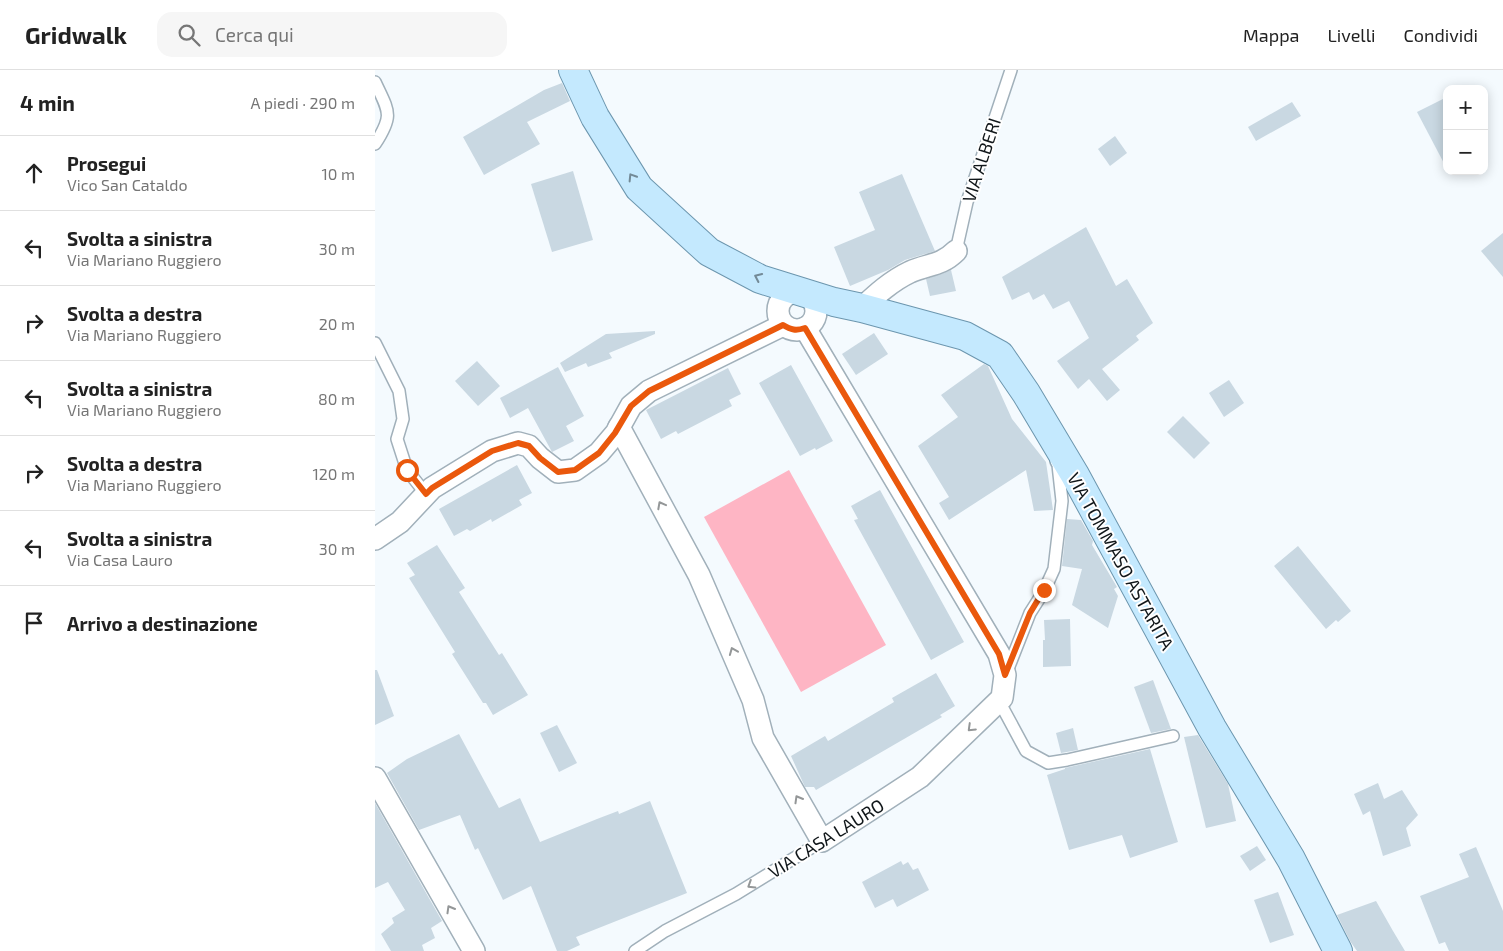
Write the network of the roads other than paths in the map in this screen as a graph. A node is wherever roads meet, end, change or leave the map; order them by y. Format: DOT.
graph roads {
  1 [pos="573,70"];
  2 [pos="1011,70"];
  3 [pos="375,82"];
  4 [pos="375,144"];
  5 [pos="956,251"];
  6 [pos="804,293"];
  7 [pos="862,308"];
  8 [pos="783,325"];
  9 [pos="805,328"];
  10 [pos="375,343"];
  11 [pos="1019,382"];
  12 [pos="619,427"];
  13 [pos="426,494"];
  14 [pos="375,539"];
  15 [pos="1005,675"];
  16 [pos="999,701"];
  17 [pos="1173,736"];
  18 [pos="375,778"];
  19 [pos="822,841"];
  20 [pos="474,951"];
  21 [pos="635,951"];
  22 [pos="1338,951"];
  6 -- 1 [label="main road, VIA TOMMASO ASTARITA, one-way"];
  2 -- 5 [label="lane, VIA ALBERI"];
  3 -- 4 [label="lane"];
  5 -- 7 [label="street"];
  6 -- 7 [label="main road, VIA TOMMASO ASTARITA"];
  6 -- 8 [label="street"];
  6 -- 9 [label="street"];
  7 -- 11 [label="main road, VIA TOMMASO ASTARITA"];
  8 -- 9 [label="street"];
  8 -- 12 [label="street"];
  9 -- 15 [label="street"];
  10 -- 13 [label="lane"];
  11 -- 15 [label="lane"];
  11 -- 22 [label="main road, VIA TOMMASO ASTARITA"];
  12 -- 13 [label="street"];
  19 -- 12 [label="street, one-way"];
  13 -- 14 [label="street"];
  15 -- 16 [label="street"];
  16 -- 17 [label="lane"];
  16 -- 19 [label="street, VIA CASA LAURO, one-way"];
  20 -- 18 [label="street, one-way"];
  19 -- 21 [label="lane, VIA CASA LAURO, one-way"];
}
